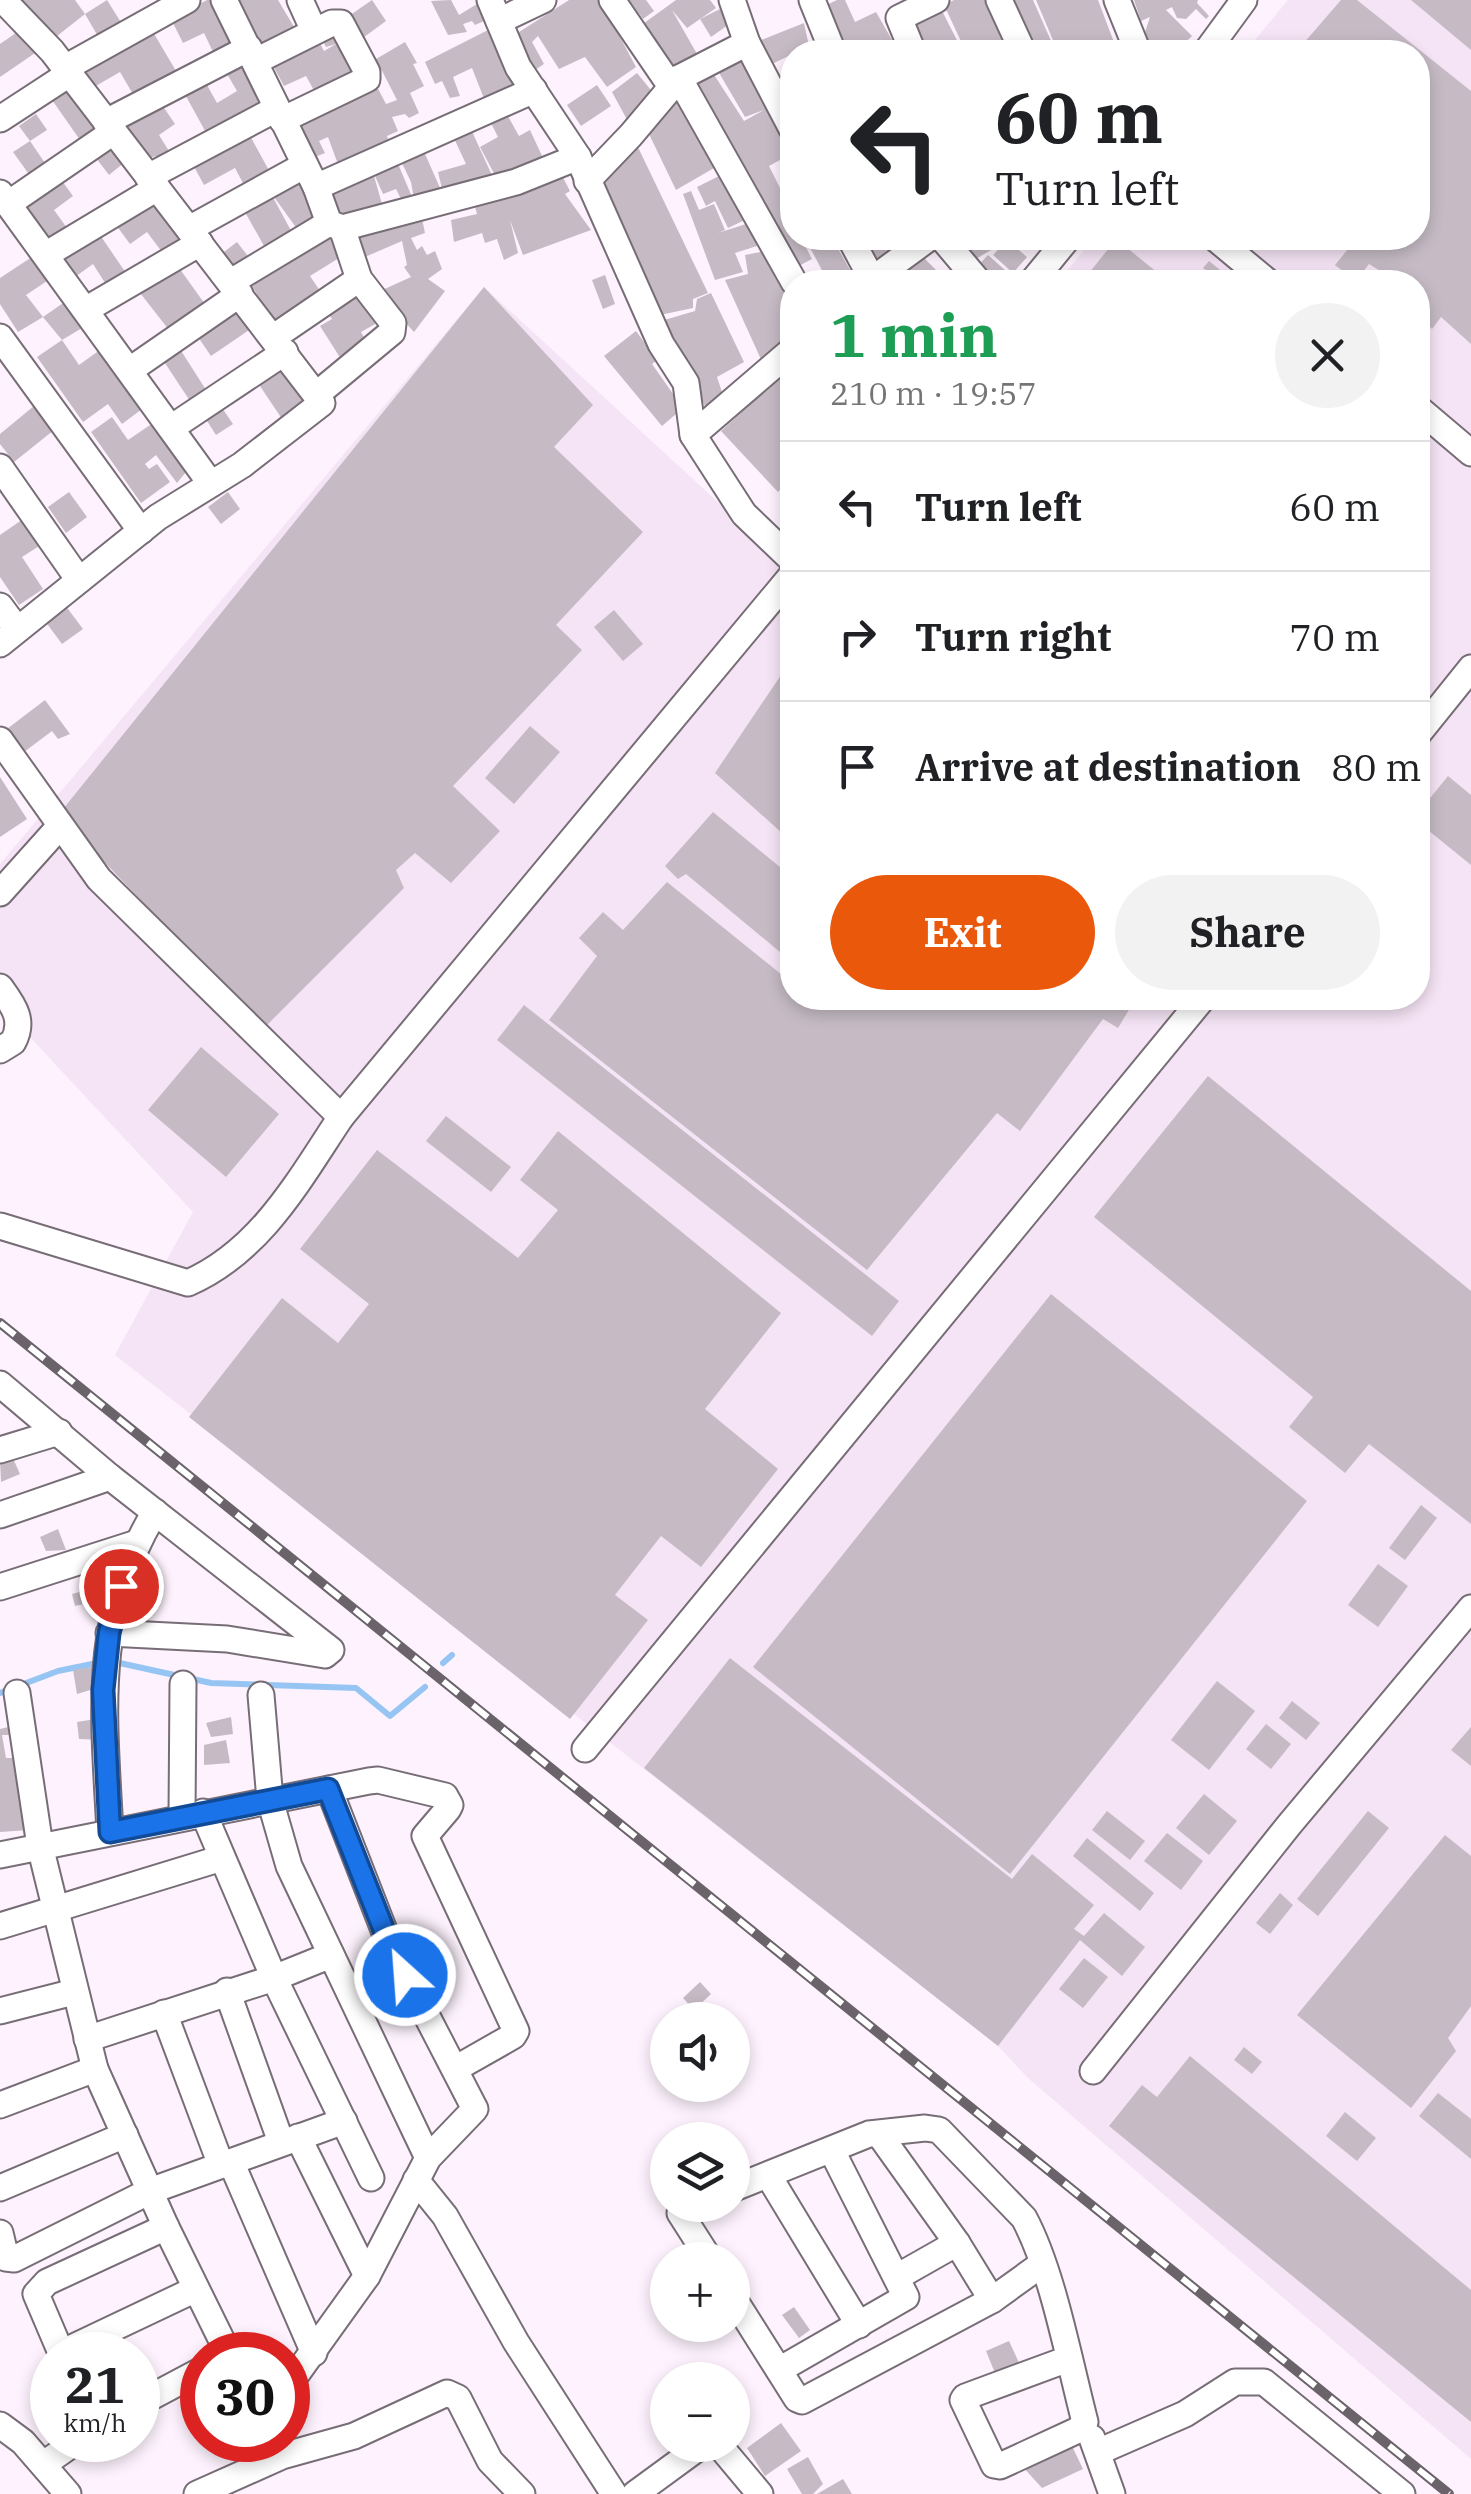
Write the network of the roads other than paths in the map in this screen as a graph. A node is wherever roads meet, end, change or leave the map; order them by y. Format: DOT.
graph roads {
  1 [pos="3,0"];
  2 [pos="187,0"];
  3 [pos="224,0"];
  4 [pos="300,0"];
  5 [pos="543,0"];
  6 [pos="612,0"];
  7 [pos="732,0"];
  8 [pos="812,0"];
  9 [pos="936,0"];
  10 [pos="998,0"];
  11 [pos="1117,0"];
  12 [pos="1244,0"];
  13 [pos="494,11"];
  14 [pos="22,21"];
  15 [pos="314,31"];
  16 [pos="0,36"];
  17 [pos="828,40"];
  18 [pos="908,40"];
  19 [pos="1014,40"];
  20 [pos="1133,40"];
  21 [pos="1215,40"];
  22 [pos="748,43"];
  23 [pos="252,55"];
  24 [pos="67,71"];
  25 [pos="674,81"];
  26 [pos="534,90"];
  27 [pos="780,105"];
  28 [pos="279,114"];
  29 [pos="0,119"];
  30 [pos="109,127"];
  31 [pos="582,169"];
  32 [pos="310,176"];
  33 [pos="152,183"];
  34 [pos="4,198"];
  35 [pos="336,225"];
  36 [pos="194,236"];
  37 [pos="912,250"];
  38 [pos="952,250"];
  39 [pos="1058,250"];
  40 [pos="1229,250"];
  41 [pos="47,254"];
  42 [pos="787,270"];
  43 [pos="885,270"];
  44 [pos="969,270"];
  45 [pos="1042,270"];
  46 [pos="1253,270"];
  47 [pos="359,279"];
  48 [pos="235,288"];
  49 [pos="87,310"];
  50 [pos="0,337"];
  51 [pos="280,345"];
  52 [pos="780,360"];
  53 [pos="130,370"];
  54 [pos="316,395"];
  55 [pos="1430,418"];
  56 [pos="171,428"];
  57 [pos="693,435"];
  58 [pos="1471,453"];
  59 [pos="0,467"];
  60 [pos="211,484"];
  61 [pos="140,531"];
  62 [pos="780,549"];
  63 [pos="79,580"];
  64 [pos="780,589"];
  65 [pos="0,606"];
  66 [pos="9,636"];
  67 [pos="1471,668"];
  68 [pos="1430,719"];
  69 [pos="0,740"];
  70 [pos="60,826"];
  71 [pos="2,885"];
  72 [pos="0,987"];
  73 [pos="1193,1010"];
  74 [pos="0,1050"];
  75 [pos="342,1117"];
  76 [pos="0,1226"];
  77 [pos="0,1384"];
  78 [pos="58,1432"];
  79 [pos="0,1450"];
  80 [pos="110,1477"];
  81 [pos="155,1512"];
  82 [pos="0,1515"];
  83 [pos="137,1542"];
  84 [pos="0,1587"];
  85 [pos="1471,1608"];
  86 [pos="109,1633"];
  87 [pos="183,1684"];
  88 [pos="17,1694"];
  89 [pos="261,1695"];
  90 [pos="585,1749"];
  91 [pos="328,1789"];
  92 [pos="270,1800"];
  93 [pos="192,1814"];
  94 [pos="110,1832"];
  95 [pos="40,1846"];
  96 [pos="0,1855"];
  97 [pos="222,1858"];
  98 [pos="54,1909"];
  99 [pos="0,1926"];
  100 [pos="331,1955"];
  101 [pos="274,1978"];
  102 [pos="227,1991"];
  103 [pos="74,1992"];
  104 [pos="0,2011"];
  105 [pos="164,2013"];
  106 [pos="87,2039"];
  107 [pos="96,2069"];
  108 [pos="455,2069"];
  109 [pos="1093,2071"];
  110 [pos="0,2105"];
  111 [pos="344,2122"];
  112 [pos="878,2134"];
  113 [pos="126,2135"];
  114 [pos="290,2140"];
  115 [pos="832,2150"];
  116 [pos="226,2163"];
  117 [pos="422,2169"];
  118 [pos="768,2175"];
  119 [pos="371,2178"];
  120 [pos="750,2182"];
  121 [pos="0,2188"];
  122 [pos="150,2191"];
  123 [pos="166,2227"];
  124 [pos="0,2233"];
  125 [pos="957,2243"];
  126 [pos="1042,2264"];
  127 [pos="367,2276"];
  128 [pos="896,2277"];
  129 [pos="196,2289"];
  130 [pos="992,2300"];
  131 [pos="750,2324"];
  132 [pos="859,2325"];
  133 [pos="52,2332"];
  134 [pos="107,2332"];
  135 [pos="218,2332"];
  136 [pos="314,2353"];
  137 [pos="310,2358"];
  138 [pos="1068,2359"];
  139 [pos="780,2370"];
  140 [pos="0,2425"];
  141 [pos="1082,2426"];
  142 [pos="310,2443"];
  143 [pos="1098,2452"];
  144 [pos="47,2462"];
  145 [pos="254,2462"];
  146 [pos="679,2462"];
  147 [pos="732,2462"];
  148 [pos="44,2464"];
  149 [pos="756,2493"];
  150 [pos="68,2494"];
  151 [pos="198,2494"];
  152 [pos="522,2494"];
  153 [pos="614,2494"];
  154 [pos="635,2494"];
  155 [pos="1112,2494"];
  156 [pos="1402,2494"];
  1 -- 14 [label="street"];
  2 -- 24 [label="street"];
  3 -- 23 [label="street"];
  4 -- 15 [label="street"];
  5 -- 13 [label="street"];
  6 -- 25 [label="street"];
  7 -- 22 [label="street"];
  8 -- 17 [label="street"];
  9 -- 18 [label="street"];
  10 -- 19 [label="street"];
  11 -- 20 [label="street"];
  12 -- 21 [label="street"];
  13 -- 26 [label="street"];
  14 -- 16 [label="street"];
  14 -- 24 [label="street"];
  15 -- 23 [label="street"];
  15 -- 28 [label="street"];
  22 -- 25 [label="street"];
  22 -- 27 [label="street"];
  23 -- 28 [label="street"];
  23 -- 30 [label="street"];
  24 -- 29 [label="street"];
  24 -- 30 [label="street"];
  25 -- 31 [label="street"];
  25 -- 42 [label="street"];
  26 -- 31 [label="street"];
  26 -- 32 [label="street"];
  28 -- 32 [label="street"];
  28 -- 33 [label="street"];
  30 -- 33 [label="street"];
  30 -- 34 [label="street"];
  31 -- 35 [label="street"];
  31 -- 57 [label="street"];
  32 -- 35 [label="street"];
  32 -- 36 [label="street"];
  33 -- 36 [label="street"];
  33 -- 41 [label="street"];
  34 -- 41 [label="street"];
  35 -- 47 [label="street"];
  35 -- 48 [label="street"];
  36 -- 48 [label="street"];
  36 -- 49 [label="street"];
  37 -- 43 [label="street"];
  38 -- 44 [label="street"];
  39 -- 45 [label="street"];
  40 -- 46 [label="street"];
  41 -- 49 [label="street"];
  47 -- 51 [label="street"];
  47 -- 54 [label="street"];
  48 -- 51 [label="street"];
  48 -- 53 [label="street"];
  49 -- 53 [label="street"];
  50 -- 61 [label="street"];
  51 -- 54 [label="street"];
  51 -- 56 [label="street"];
  52 -- 57 [label="street"];
  53 -- 56 [label="street"];
  54 -- 60 [label="street"];
  55 -- 58 [label="street"];
  56 -- 60 [label="street"];
  57 -- 62 [label="street"];
  59 -- 63 [label="street"];
  60 -- 61 [label="street"];
  61 -- 63 [label="street"];
  63 -- 66 [label="street"];
  64 -- 75 [label="street"];
  65 -- 66 [label="street"];
  67 -- 68 [label="street"];
  69 -- 70 [label="street"];
  70 -- 71 [label="street"];
  70 -- 75 [label="street"];
  72 -- 74 [label="street"];
  73 -- 90 [label="street"];
  75 -- 76 [label="street"];
  77 -- 78 [label="street"];
  78 -- 79 [label="street"];
  78 -- 80 [label="street"];
  80 -- 81 [label="street"];
  80 -- 82 [label="street"];
  81 -- 83 [label="street"];
  81 -- 86 [label="street"];
  83 -- 84 [label="street"];
  83 -- 86 [label="street"];
  85 -- 109 [label="street"];
  86 -- 94 [label="street"];
  87 -- 93 [label="street"];
  88 -- 95 [label="street"];
  89 -- 92 [label="street"];
  91 -- 92 [label="street"];
  91 -- 108 [label="street"];
  91 -- 108 [label="street"];
  92 -- 93 [label="street"];
  92 -- 100 [label="street"];
  93 -- 94 [label="street"];
  93 -- 97 [label="street"];
  94 -- 95 [label="street"];
  95 -- 96 [label="street"];
  95 -- 98 [label="street"];
  97 -- 98 [label="street"];
  97 -- 101 [label="street"];
  98 -- 99 [label="street"];
  98 -- 103 [label="street"];
  100 -- 101 [label="street"];
  100 -- 117 [label="street"];
  101 -- 102 [label="street"];
  101 -- 111 [label="street"];
  102 -- 105 [label="street"];
  102 -- 114 [label="street"];
  103 -- 104 [label="street"];
  103 -- 106 [label="street"];
  105 -- 106 [label="street"];
  105 -- 116 [label="street"];
  106 -- 107 [label="street"];
  107 -- 110 [label="street"];
  107 -- 113 [label="street"];
  108 -- 117 [label="street"];
  111 -- 114 [label="street"];
  111 -- 119 [label="street"];
  112 -- 115 [label="street"];
  112 -- 125 [label="street"];
  112 -- 126 [label="street"];
  113 -- 121 [label="street"];
  113 -- 122 [label="street"];
  114 -- 116 [label="street"];
  114 -- 127 [label="street"];
  115 -- 118 [label="street"];
  115 -- 128 [label="street"];
  116 -- 122 [label="street"];
  116 -- 136 [label="street"];
  117 -- 127 [label="street"];
  117 -- 153 [label="street"];
  118 -- 120 [label="street"];
  118 -- 132 [label="street"];
  122 -- 123 [label="street"];
  122 -- 124 [label="street"];
  123 -- 129 [label="street"];
  123 -- 133 [label="street"];
  125 -- 128 [label="street"];
  125 -- 130 [label="street"];
  126 -- 130 [label="street"];
  126 -- 138 [label="street"];
  127 -- 136 [label="street"];
  128 -- 132 [label="street"];
  129 -- 134 [label="street"];
  129 -- 135 [label="street"];
  130 -- 139 [label="street"];
  131 -- 139 [label="street"];
  132 -- 139 [label="street"];
  136 -- 137 [label="street"];
  138 -- 141 [label="street"];
  138 -- 141 [label="street"];
  140 -- 148 [label="street"];
  141 -- 143 [label="street"];
  142 -- 152 [label="street"];
  143 -- 155 [label="street"];
  143 -- 156 [label="street"];
  144 -- 148 [label="street"];
  145 -- 151 [label="street"];
  146 -- 154 [label="street"];
  147 -- 149 [label="street"];
  148 -- 150 [label="street"];
}
